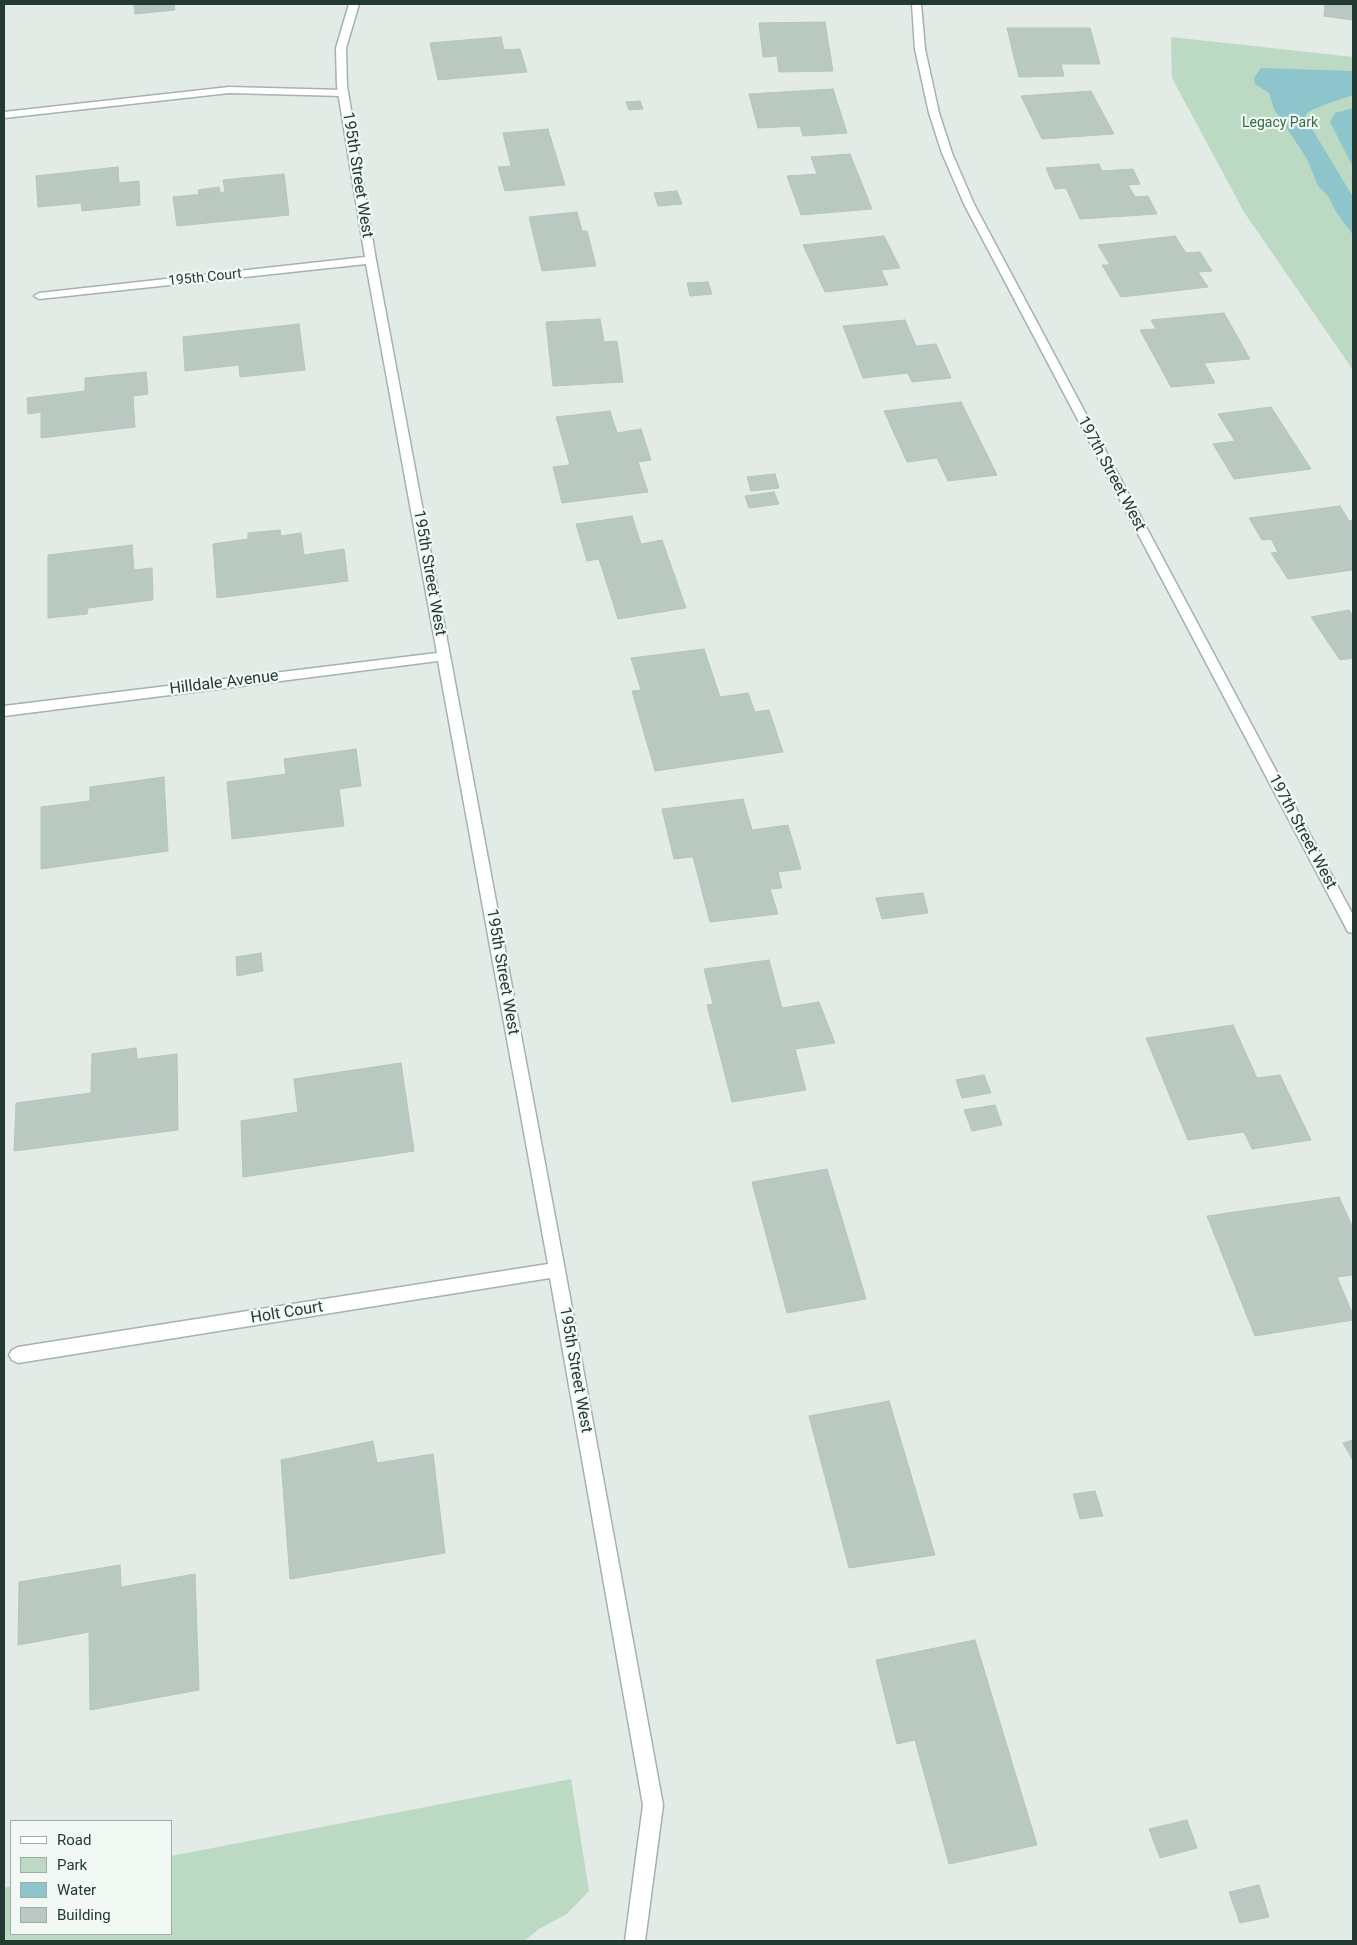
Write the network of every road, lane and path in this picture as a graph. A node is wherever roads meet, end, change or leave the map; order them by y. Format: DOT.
graph roads {
  1 [pos="354,4"];
  2 [pos="916,4"];
  3 [pos="343,93"];
  4 [pos="4,115"];
  5 [pos="371,260"];
  6 [pos="39,296"];
  7 [pos="444,656"];
  8 [pos="4,711"];
  9 [pos="1353,928"];
  10 [pos="557,1270"];
  11 [pos="18,1355"];
  12 [pos="636,1941"];
  1 -- 3 [label="street, 195th Street West"];
  2 -- 9 [label="street, 197th Street West"];
  3 -- 4 [label="street"];
  3 -- 5 [label="street, 195th Street West"];
  5 -- 6 [label="street, 195th Court"];
  5 -- 7 [label="street, 195th Street West"];
  7 -- 8 [label="street, Hilldale Avenue"];
  7 -- 10 [label="street, 195th Street West"];
  10 -- 11 [label="street, Holt Court"];
  10 -- 12 [label="street, 195th Street West"];
}
